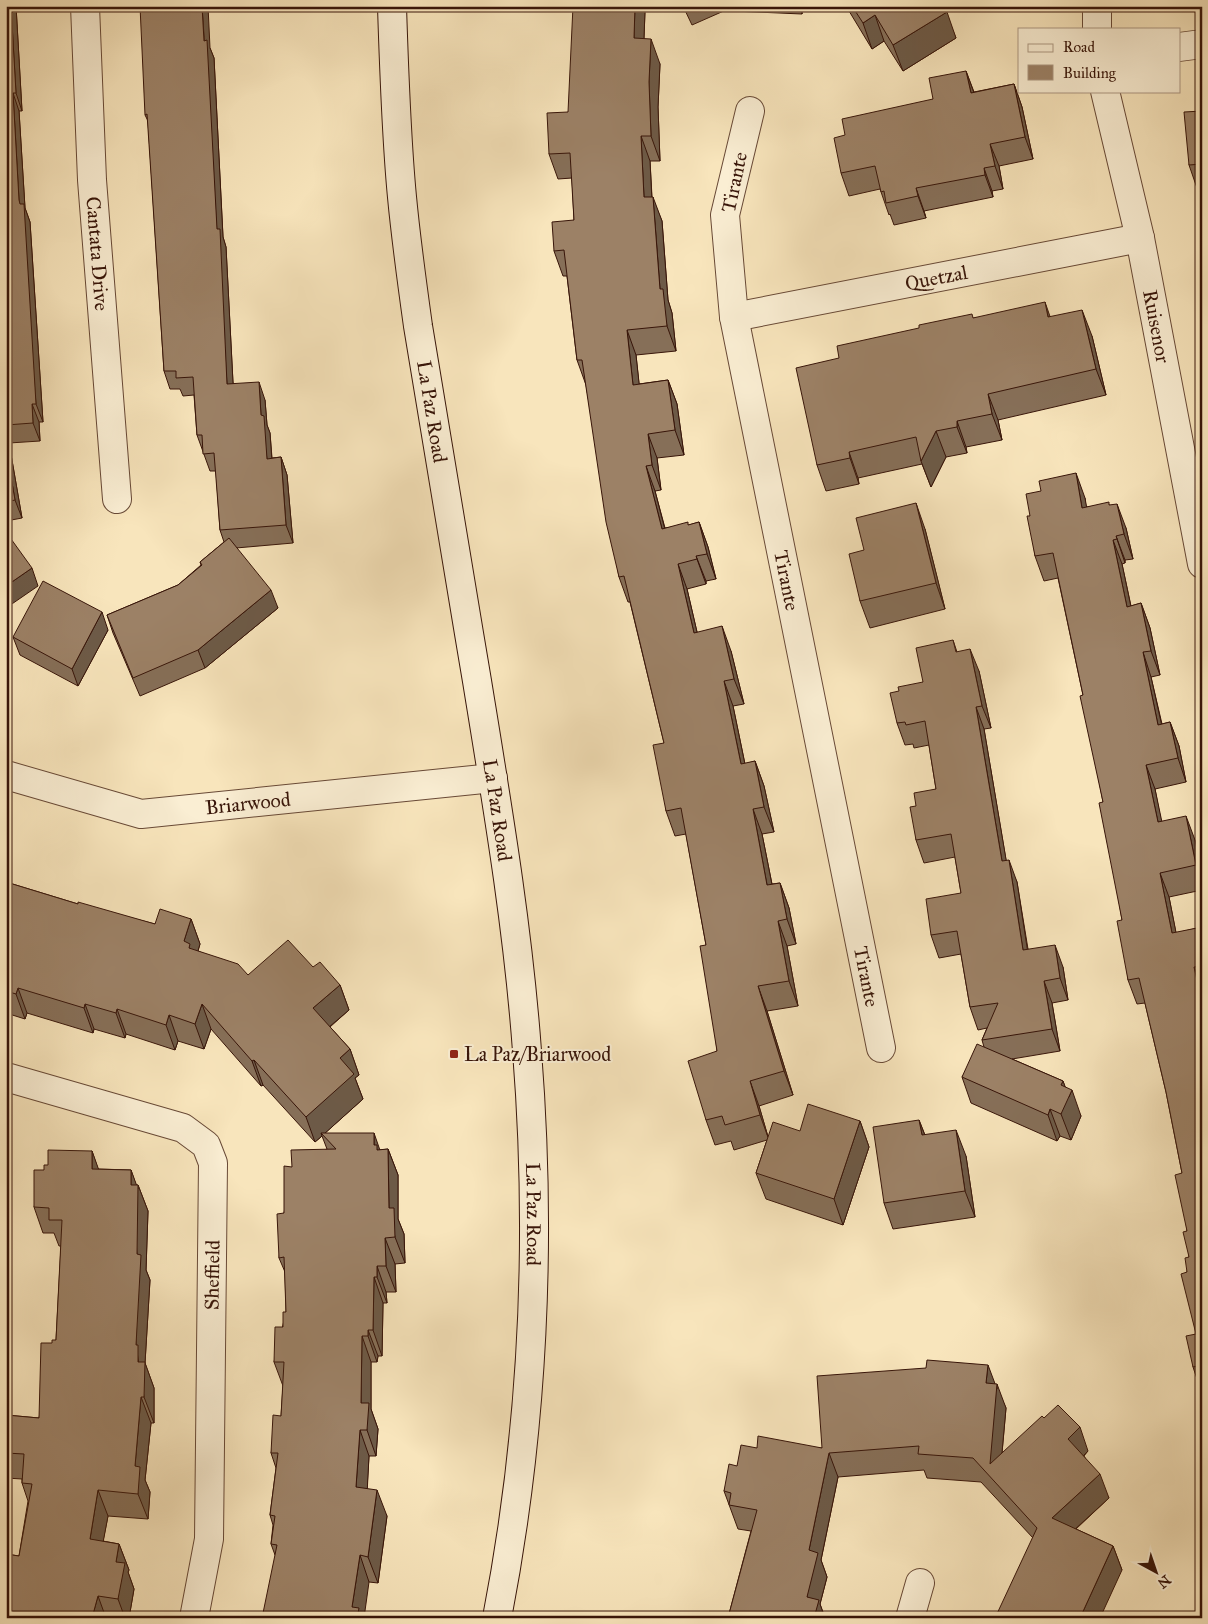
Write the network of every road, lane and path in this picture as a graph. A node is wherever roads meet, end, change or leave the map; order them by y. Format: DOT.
graph roads {
  1 [pos="84,6"];
  2 [pos="392,6"];
  3 [pos="1097,6"];
  4 [pos="1097,28"];
  5 [pos="1202,44"];
  6 [pos="1180,46"];
  7 [pos="1105,92"];
  8 [pos="750,111"];
  9 [pos="1140,238"];
  10 [pos="734,317"];
  11 [pos="117,499"];
  12 [pos="1198,522"];
  13 [pos="1202,564"];
  14 [pos="6,775"];
  15 [pos="493,778"];
  16 [pos="881,1048"];
  17 [pos="6,1077"];
  18 [pos="920,1583"];
  19 [pos="194,1618"];
  20 [pos="497,1618"];
  21 [pos="910,1618"];
  1 -- 11 [label="street, Cantata Drive"];
  2 -- 15 [label="street, La Paz Road"];
  3 -- 4 [label="street"];
  5 -- 6 [label="street"];
  7 -- 9 [label="street, Ruisenor"];
  8 -- 10 [label="street, Tirante"];
  9 -- 10 [label="street, Quetzal"];
  9 -- 12 [label="street, Ruisenor"];
  10 -- 16 [label="street, Tirante"];
  12 -- 13 [label="street, Ruisenor"];
  14 -- 15 [label="street, Briarwood"];
  15 -- 20 [label="street, La Paz Road"];
  17 -- 19 [label="street, Sheffield"];
  18 -- 21 [label="street"];
}
